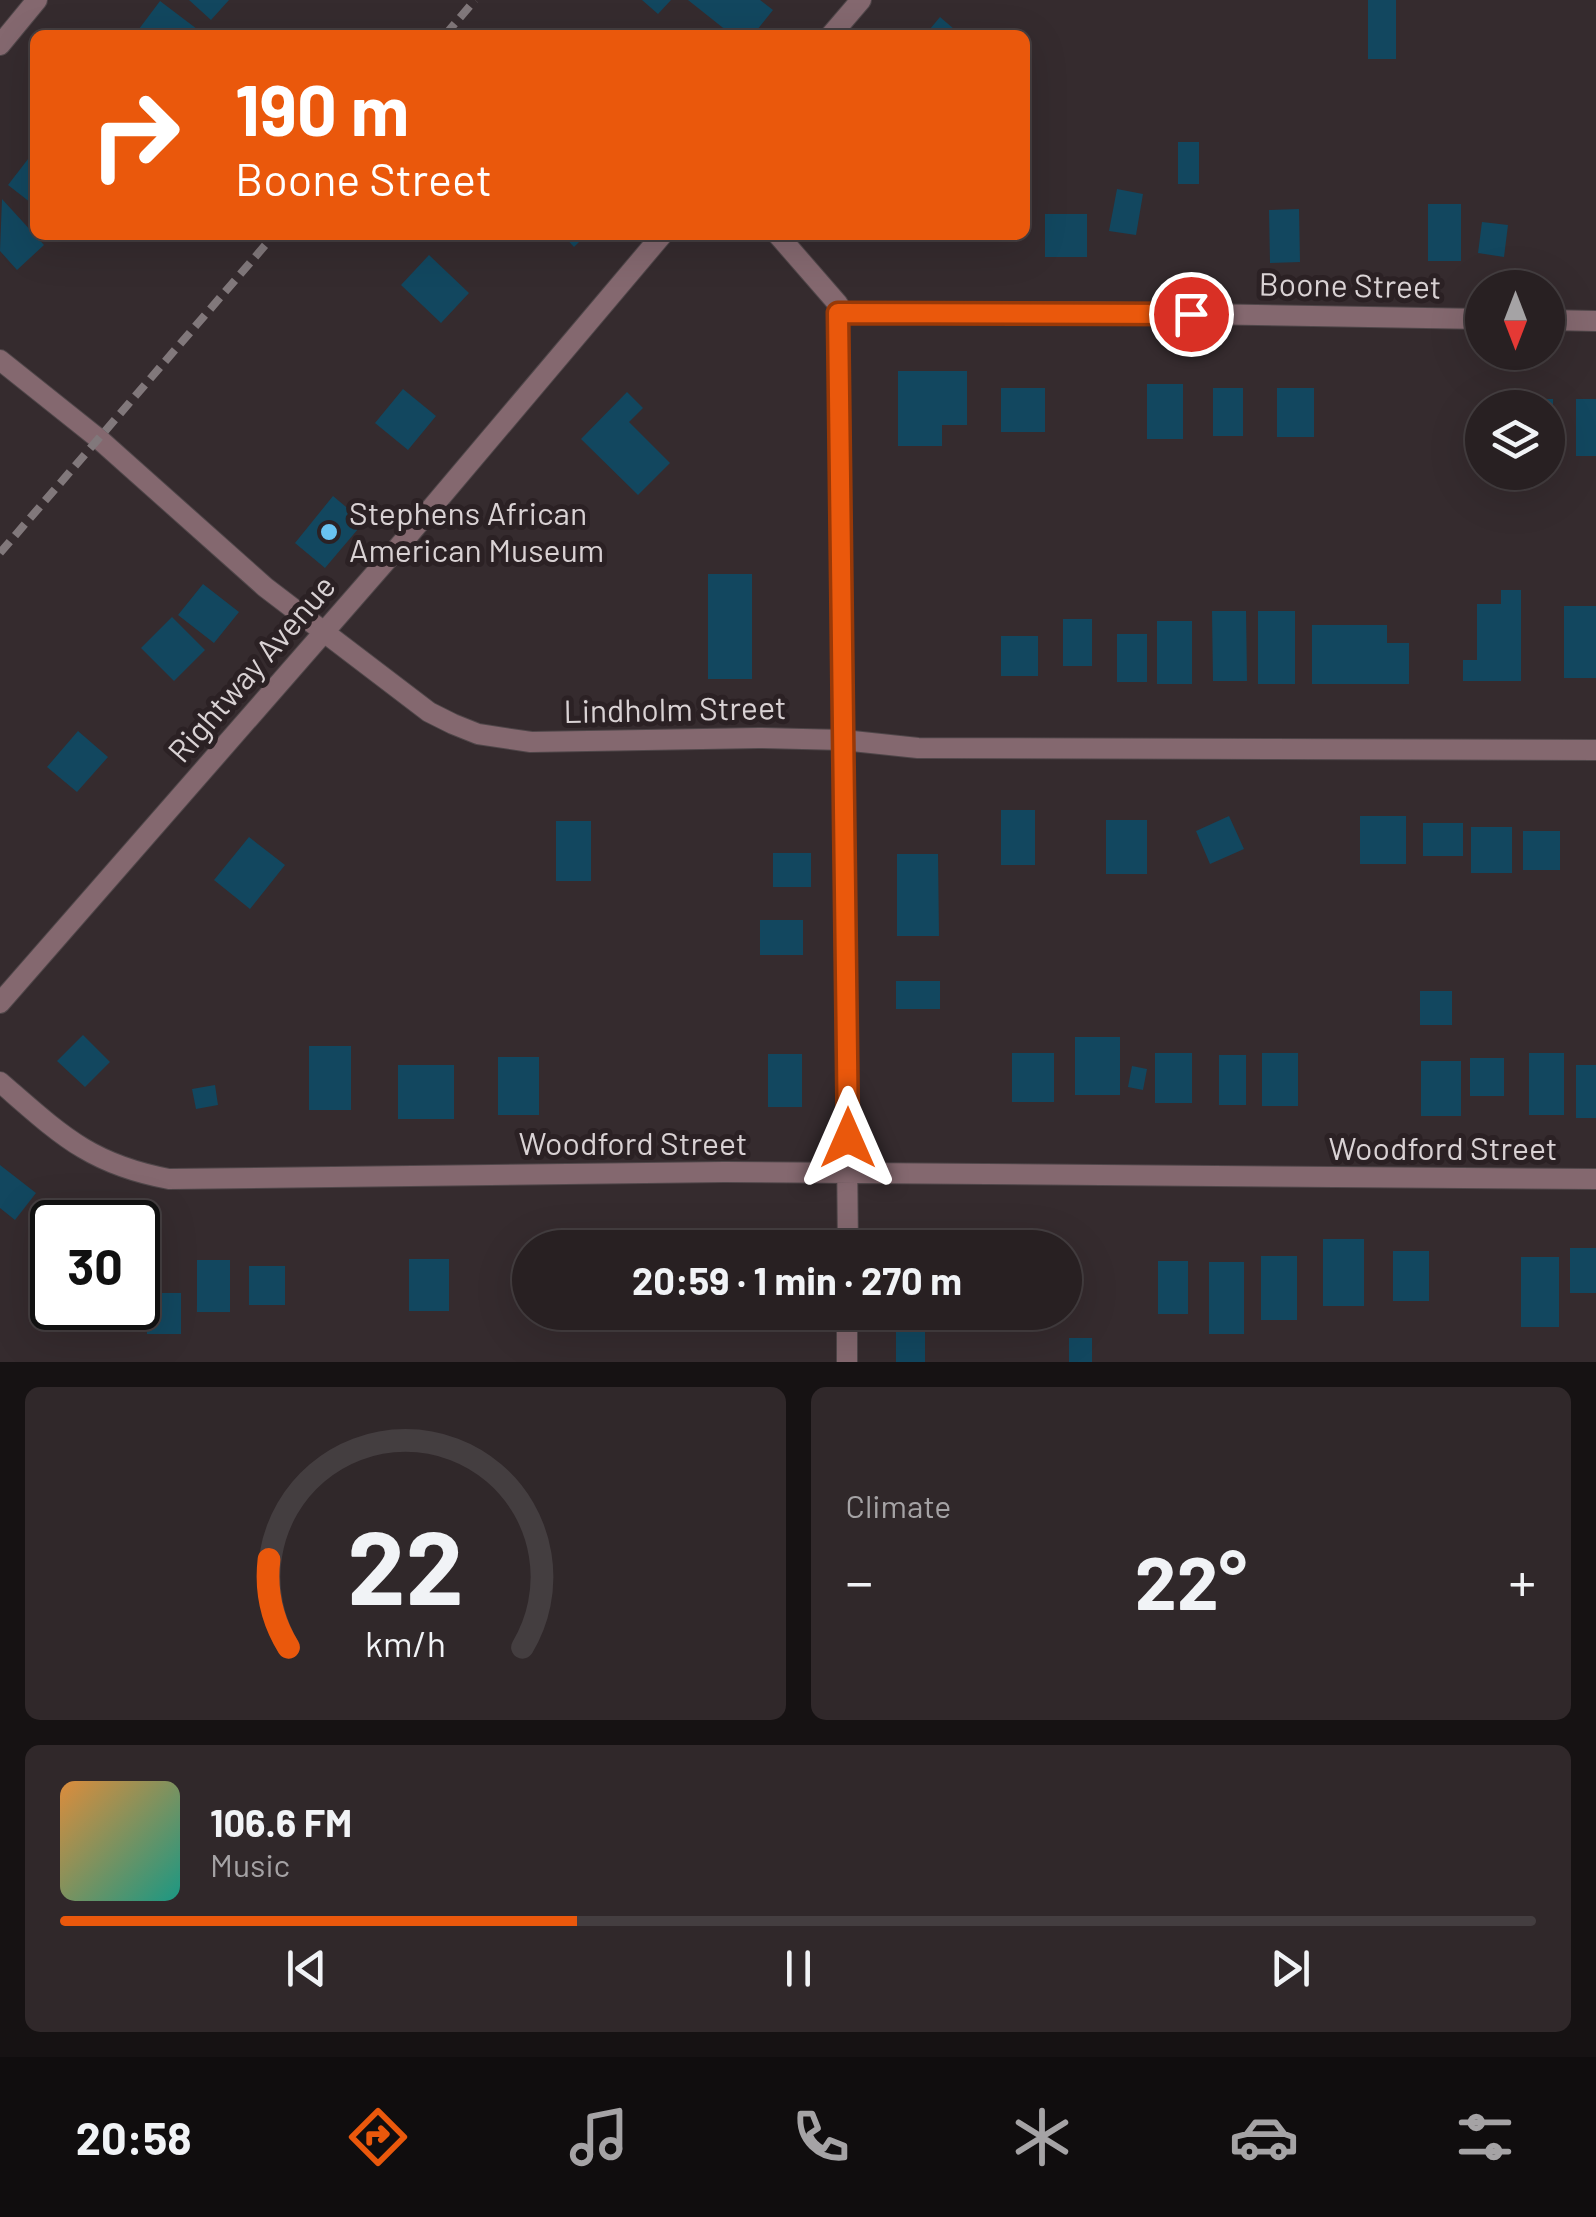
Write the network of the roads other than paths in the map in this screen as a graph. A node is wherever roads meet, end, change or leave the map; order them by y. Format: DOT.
graph roads {
  1 [pos="37,0"];
  2 [pos="861,0"];
  3 [pos="835,30"];
  4 [pos="0,45"];
  5 [pos="658,240"];
  6 [pos="782,240"];
  7 [pos="838,313"];
  8 [pos="1465,319"];
  9 [pos="1565,320"];
  10 [pos="1596,321"];
  11 [pos="0,360"];
  12 [pos="324,632"];
  13 [pos="842,740"];
  14 [pos="1596,750"];
  15 [pos="0,1003"];
  16 [pos="0,1082"];
  17 [pos="848,1174"];
  18 [pos="1596,1180"];
  19 [pos="848,1230"];
  20 [pos="847,1330"];
  21 [pos="847,1362"];
  1 -- 4 [label="street"];
  2 -- 3 [label="street"];
  5 -- 12 [label="street, Rightway Avenue"];
  6 -- 7 [label="street"];
  7 -- 8 [label="street, Boone Street"];
  7 -- 13 [label="street"];
  9 -- 10 [label="street"];
  11 -- 12 [label="street, Lindholm Street"];
  12 -- 13 [label="street, Lindholm Street"];
  12 -- 15 [label="street, Rightway Avenue"];
  13 -- 14 [label="street, Lindholm Street"];
  13 -- 17 [label="street"];
  16 -- 17 [label="street, Woodford Street"];
  17 -- 18 [label="street, Woodford Street"];
  17 -- 19 [label="street"];
  20 -- 21 [label="street"];
}
